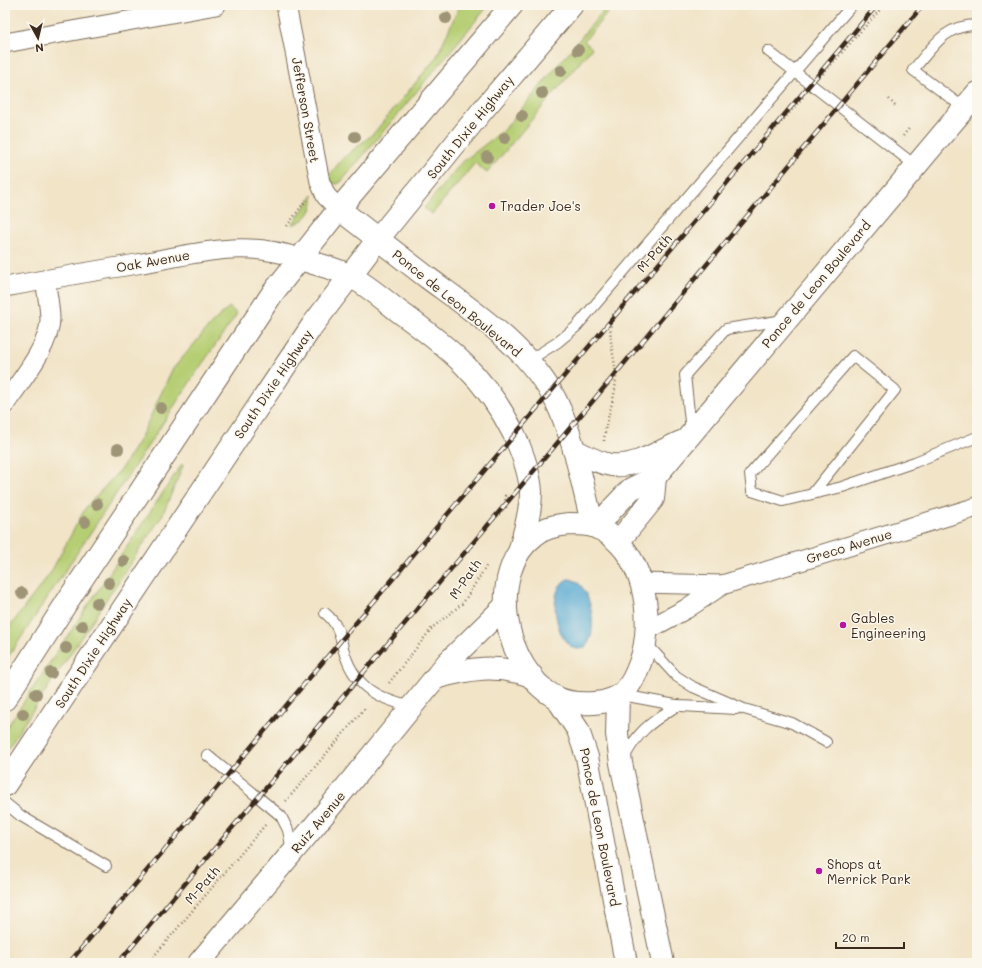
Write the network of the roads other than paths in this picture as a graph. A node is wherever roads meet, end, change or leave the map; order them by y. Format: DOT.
graph roads {
  1 [pos="216,5"];
  2 [pos="286,5"];
  3 [pos="572,5"];
  4 [pos="852,5"];
  5 [pos="504,9"];
  6 [pos="977,25"];
  7 [pos="5,43"];
  8 [pos="768,51"];
  9 [pos="796,72"];
  10 [pos="970,100"];
  11 [pos="916,166"];
  12 [pos="339,209"];
  13 [pos="378,239"];
  14 [pos="301,259"];
  15 [pos="349,276"];
  16 [pos="45,280"];
  17 [pos="5,287"];
  18 [pos="786,320"];
  19 [pos="528,361"];
  20 [pos="5,404"];
  21 [pos="688,436"];
  22 [pos="977,438"];
  23 [pos="574,450"];
  24 [pos="655,477"];
  25 [pos="812,494"];
  26 [pos="977,507"];
  27 [pos="595,527"];
  28 [pos="618,542"];
  29 [pos="520,549"];
  30 [pos="640,583"];
  31 [pos="722,585"];
  32 [pos="506,605"];
  33 [pos="325,613"];
  34 [pos="647,636"];
  35 [pos="532,676"];
  36 [pos="435,678"];
  37 [pos="620,696"];
  38 [pos="556,697"];
  39 [pos="5,699"];
  40 [pos="678,705"];
  41 [pos="412,707"];
  42 [pos="744,709"];
  43 [pos="826,742"];
  44 [pos="206,755"];
  45 [pos="621,763"];
  46 [pos="5,785"];
  47 [pos="5,803"];
  48 [pos="292,853"];
  49 [pos="106,866"];
  50 [pos="199,963"];
  51 [pos="626,963"];
  52 [pos="663,963"];
  1 -- 7 [label="street"];
  2 -- 12 [label="street, Jefferson Street"];
  3 -- 13 [label="main road, South Dixie Highway"];
  4 -- 9 [label="lane"];
  5 -- 12 [label="main road"];
  6 -- 10 [label="lane"];
  8 -- 9 [label="lane"];
  9 -- 11 [label="lane"];
  9 -- 19 [label="lane"];
  10 -- 11 [label="main road, Ponce de Leon Boulevard"];
  11 -- 18 [label="main road, Ponce de Leon Boulevard"];
  12 -- 13 [label="main road, Ponce de Leon Boulevard"];
  12 -- 14 [label="main road"];
  13 -- 15 [label="main road, South Dixie Highway"];
  13 -- 19 [label="main road, Ponce de Leon Boulevard"];
  14 -- 15 [label="main road"];
  14 -- 16 [label="street, Oak Avenue"];
  14 -- 39 [label="main road"];
  15 -- 29 [label="main road"];
  15 -- 46 [label="main road, South Dixie Highway"];
  16 -- 17 [label="street, Oak Avenue"];
  16 -- 20 [label="street"];
  18 -- 21 [label="main road, Ponce de Leon Boulevard"];
  18 -- 21 [label="lane"];
  19 -- 23 [label="main road, Ponce de Leon Boulevard"];
  21 -- 23 [label="main road"];
  21 -- 24 [label="main road, Ponce de Leon Boulevard"];
  22 -- 25 [label="lane"];
  23 -- 27 [label="main road, Ponce de Leon Boulevard"];
  24 -- 27 [label="main road, Ponce de Leon Boulevard"];
  24 -- 28 [label="main road"];
  25 -- 25 [label="lane"];
  26 -- 31 [label="street, Greco Avenue"];
  27 -- 28 [label="main road"];
  27 -- 29 [label="main road"];
  28 -- 30 [label="main road"];
  29 -- 32 [label="main road"];
  30 -- 31 [label="street, Greco Avenue"];
  30 -- 34 [label="main road"];
  31 -- 34 [label="street, Greco Avenue"];
  32 -- 35 [label="main road"];
  32 -- 36 [label="main road, Ruiz Avenue"];
  33 -- 41 [label="lane"];
  34 -- 37 [label="main road"];
  34 -- 42 [label="lane"];
  35 -- 36 [label="main road"];
  35 -- 38 [label="main road"];
  36 -- 41 [label="main road, Ruiz Avenue"];
  37 -- 38 [label="main road"];
  37 -- 40 [label="lane"];
  37 -- 45 [label="main road"];
  38 -- 51 [label="main road, Ponce de Leon Boulevard"];
  40 -- 42 [label="lane"];
  40 -- 45 [label="lane"];
  41 -- 48 [label="main road, Ruiz Avenue"];
  42 -- 43 [label="lane"];
  44 -- 48 [label="lane"];
  45 -- 52 [label="main road"];
  47 -- 49 [label="lane"];
  48 -- 50 [label="main road, Ruiz Avenue"];
}
